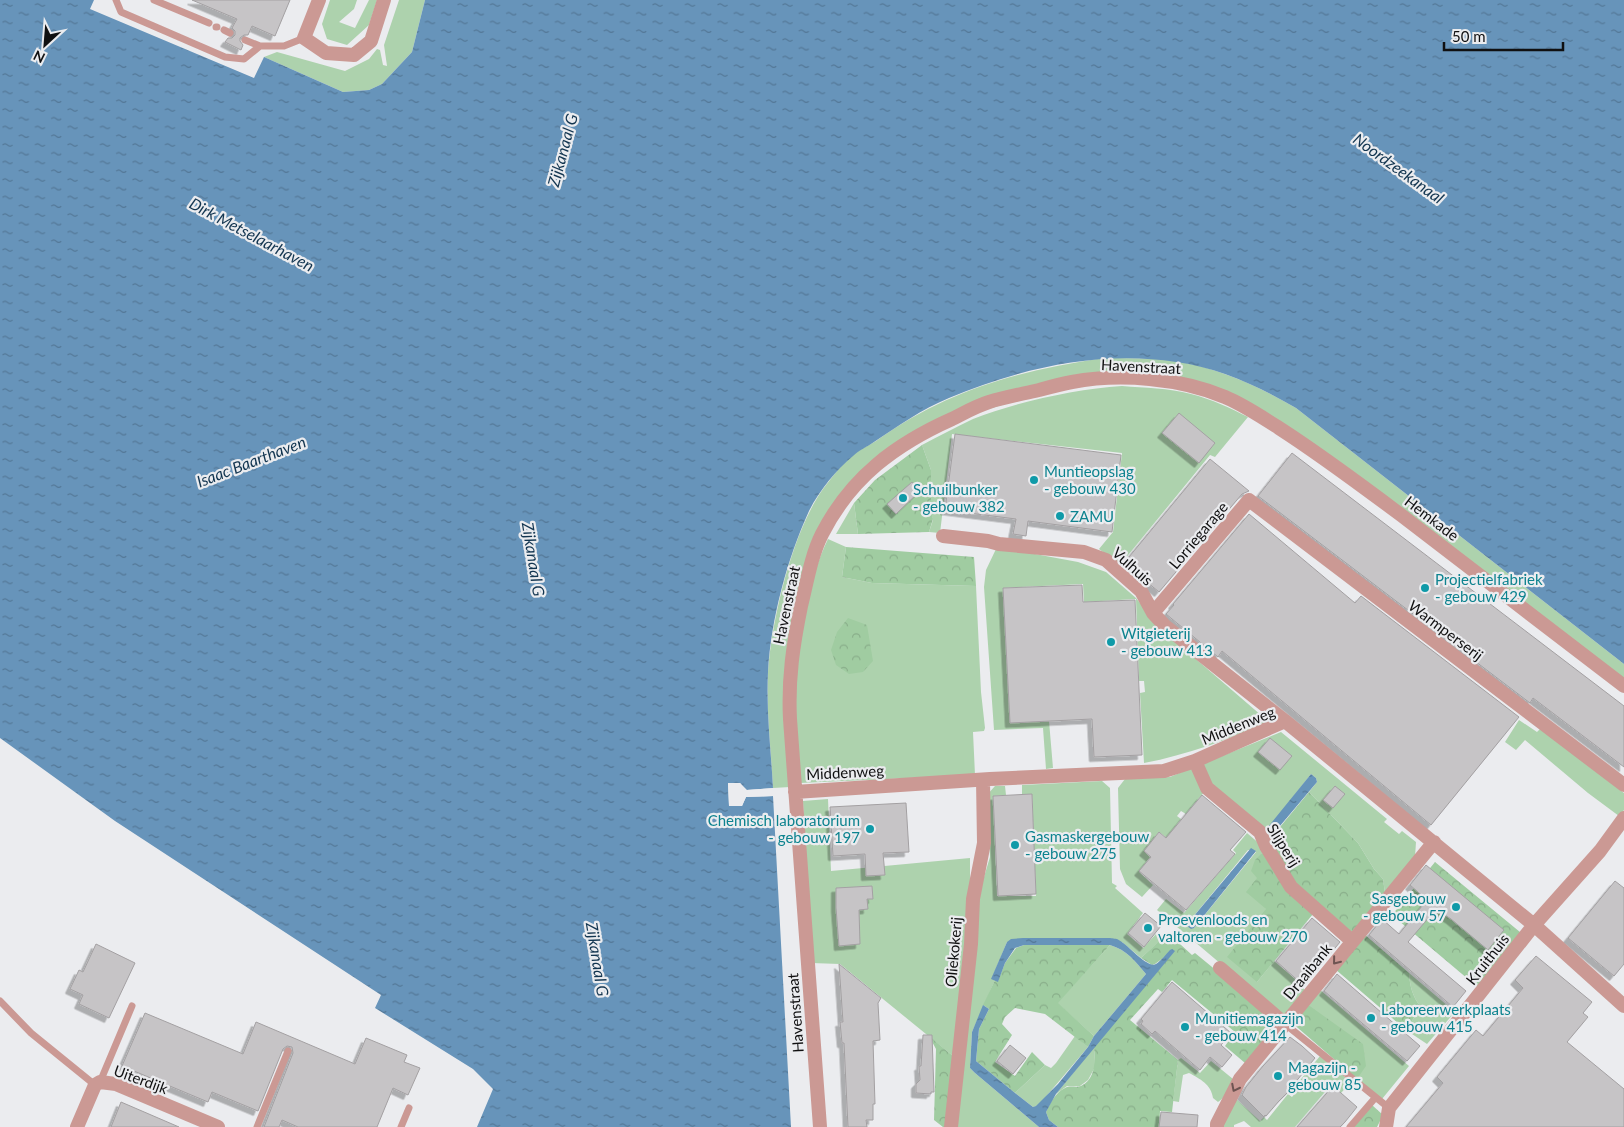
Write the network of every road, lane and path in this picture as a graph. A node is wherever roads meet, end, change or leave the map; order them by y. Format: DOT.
graph roads {
  1 [pos="116,0"];
  2 [pos="154,0"];
  3 [pos="320,0"];
  4 [pos="384,0"];
  5 [pos="219,28"];
  6 [pos="304,38"];
  7 [pos="245,40"];
  8 [pos="260,46"];
  9 [pos="1210,391"];
  10 [pos="1249,500"];
  11 [pos="943,536"];
  12 [pos="1153,613"];
  13 [pos="1624,686"];
  14 [pos="1285,721"];
  15 [pos="1195,761"];
  16 [pos="983,780"];
  17 [pos="1624,785"];
  18 [pos="795,792"];
  19 [pos="1624,818"];
  20 [pos="1434,842"];
  21 [pos="1534,926"];
  22 [pos="1352,941"];
  23 [pos="1220,968"];
  24 [pos="0,1001"];
  25 [pos="132,1006"];
  26 [pos="1624,1006"];
  27 [pos="1285,1024"];
  28 [pos="288,1051"];
  29 [pos="98,1084"];
  30 [pos="1375,1098"];
  31 [pos="409,1108"];
  32 [pos="1389,1108"];
  33 [pos="77,1127"];
  34 [pos="218,1127"];
  35 [pos="257,1127"];
  36 [pos="401,1127"];
  37 [pos="820,1127"];
  38 [pos="951,1127"];
  39 [pos="1216,1127"];
  40 [pos="1350,1127"];
  41 [pos="1385,1127"];
  1 -- 8 [label="lane"];
  2 -- 5 [label="lane"];
  3 -- 6 [label="street"];
  4 -- 6 [label="street"];
  6 -- 8 [label="lane"];
  7 -- 8 [label="lane"];
  9 -- 13 [label="street, Hemkade"];
  9 -- 18 [label="street, Havenstraat"];
  10 -- 12 [label="street, Lorriegarage"];
  10 -- 17 [label="street, Warmperserij"];
  11 -- 12 [label="street, Vulhuis"];
  12 -- 14 [label="street, Vulhuis"];
  14 -- 15 [label="street, Middenweg"];
  14 -- 20 [label="street, Middenweg"];
  15 -- 16 [label="street, Middenweg"];
  15 -- 22 [label="street, Slijperij"];
  16 -- 18 [label="street, Middenweg"];
  16 -- 38 [label="street, Oliekokerij"];
  18 -- 37 [label="street, Havenstraat"];
  19 -- 21 [label="street, Kruithuis"];
  20 -- 21 [label="street, Middenweg"];
  20 -- 22 [label="street, Draaibank"];
  21 -- 26 [label="street, Middenweg"];
  21 -- 32 [label="street, Kruithuis"];
  22 -- 27 [label="street, Draaibank, one-way"];
  23 -- 27 [label="street"];
  24 -- 29 [label="lane"];
  25 -- 29 [label="lane"];
  27 -- 30 [label="lane"];
  27 -- 39 [label="street, Draaibank, one-way"];
  28 -- 35 [label="lane"];
  29 -- 33 [label="street, Uiterdijk"];
  29 -- 34 [label="street, Uiterdijk"];
  30 -- 32 [label="lane"];
  30 -- 40 [label="lane"];
  31 -- 36 [label="lane"];
  32 -- 41 [label="street, Kruithuis"];
}
